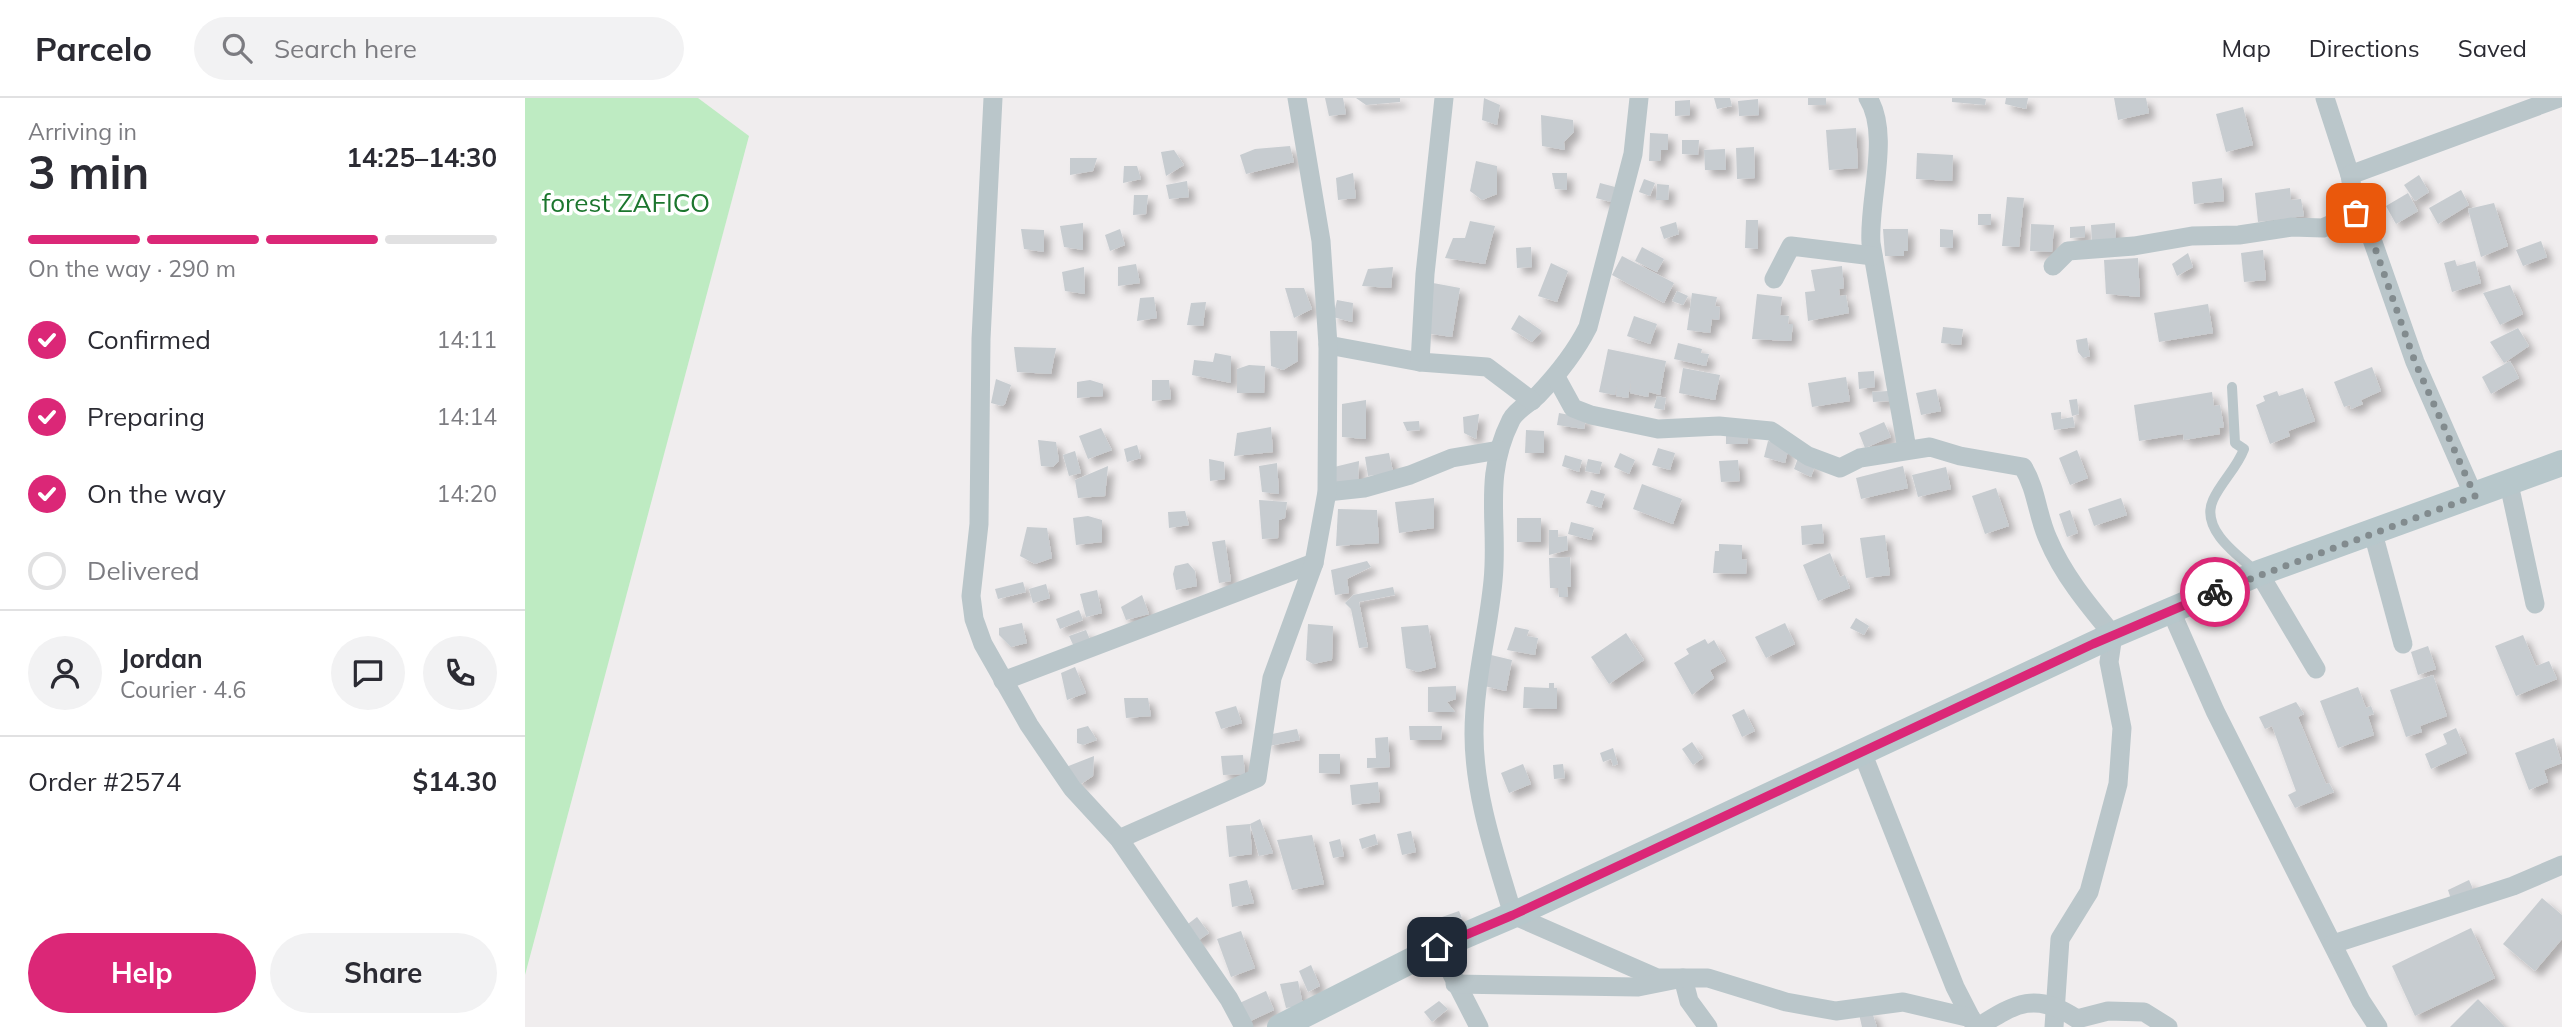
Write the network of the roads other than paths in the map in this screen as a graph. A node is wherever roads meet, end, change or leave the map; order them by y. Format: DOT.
graph roads {
  1 [pos="993,98"];
  2 [pos="1297,98"];
  3 [pos="1444,98"];
  4 [pos="1639,98"];
  5 [pos="1868,98"];
  6 [pos="2325,98"];
  7 [pos="2559,98"];
  8 [pos="2350,175"];
  9 [pos="2356,213"];
  10 [pos="1873,256"];
  11 [pos="2053,266"];
  12 [pos="1774,279"];
  13 [pos="1328,345"];
  14 [pos="1420,362"];
  15 [pos="1556,377"];
  16 [pos="2232,387"];
  17 [pos="1532,401"];
  18 [pos="1907,449"];
  19 [pos="1499,450"];
  20 [pos="2562,463"];
  21 [pos="2509,484"];
  22 [pos="1328,492"];
  23 [pos="2475,496"];
  24 [pos="2373,533"];
  25 [pos="1314,563"];
  26 [pos="2259,573"];
  27 [pos="2535,604"];
  28 [pos="2171,611"];
  29 [pos="2113,635"];
  30 [pos="2403,643"];
  31 [pos="2316,669"];
  32 [pos="1003,681"];
  33 [pos="1862,752"];
  34 [pos="1119,839"];
  35 [pos="2562,865"];
  36 [pos="1513,915"];
  37 [pos="2333,944"];
  38 [pos="1437,947"];
  39 [pos="1683,978"];
  40 [pos="1455,984"];
  41 [pos="2054,1004"];
  42 [pos="1975,1024"];
  43 [pos="1244,1027"];
  44 [pos="1280,1027"];
  45 [pos="1479,1027"];
  46 [pos="1709,1027"];
  47 [pos="2054,1027"];
  48 [pos="2168,1027"];
  49 [pos="2378,1027"];
  1 -- 32 [label="street"];
  2 -- 13 [label="street"];
  3 -- 14 [label="street"];
  4 -- 15 [label="street"];
  5 -- 10 [label="street"];
  6 -- 8 [label="street"];
  7 -- 8 [label="street"];
  8 -- 9 [label="street"];
  9 -- 11 [label="street"];
  9 -- 23 [label="street"];
  10 -- 12 [label="street"];
  10 -- 18 [label="street"];
  13 -- 14 [label="street"];
  13 -- 22 [label="street"];
  14 -- 17 [label="street"];
  15 -- 17 [label="street"];
  15 -- 18 [label="street"];
  16 -- 26 [label="lane"];
  17 -- 19 [label="street"];
  18 -- 29 [label="street"];
  19 -- 22 [label="street"];
  19 -- 36 [label="street"];
  20 -- 21 [label="street"];
  21 -- 23 [label="street"];
  21 -- 27 [label="street"];
  22 -- 25 [label="street"];
  23 -- 24 [label="street"];
  24 -- 26 [label="street"];
  24 -- 30 [label="street"];
  25 -- 32 [label="street"];
  25 -- 34 [label="street"];
  26 -- 28 [label="street"];
  26 -- 31 [label="street"];
  28 -- 29 [label="street"];
  28 -- 37 [label="street"];
  29 -- 33 [label="street"];
  29 -- 41 [label="street"];
  32 -- 34 [label="street"];
  33 -- 36 [label="street"];
  33 -- 42 [label="street"];
  34 -- 43 [label="street"];
  35 -- 37 [label="street"];
  36 -- 38 [label="street"];
  36 -- 39 [label="street"];
  37 -- 49 [label="street"];
  38 -- 40 [label="street"];
  38 -- 44 [label="street"];
  39 -- 40 [label="street"];
  39 -- 42 [label="street"];
  39 -- 46 [label="street"];
  40 -- 45 [label="street"];
  41 -- 42 [label="street"];
  41 -- 47 [label="street"];
  41 -- 48 [label="street"];
}
